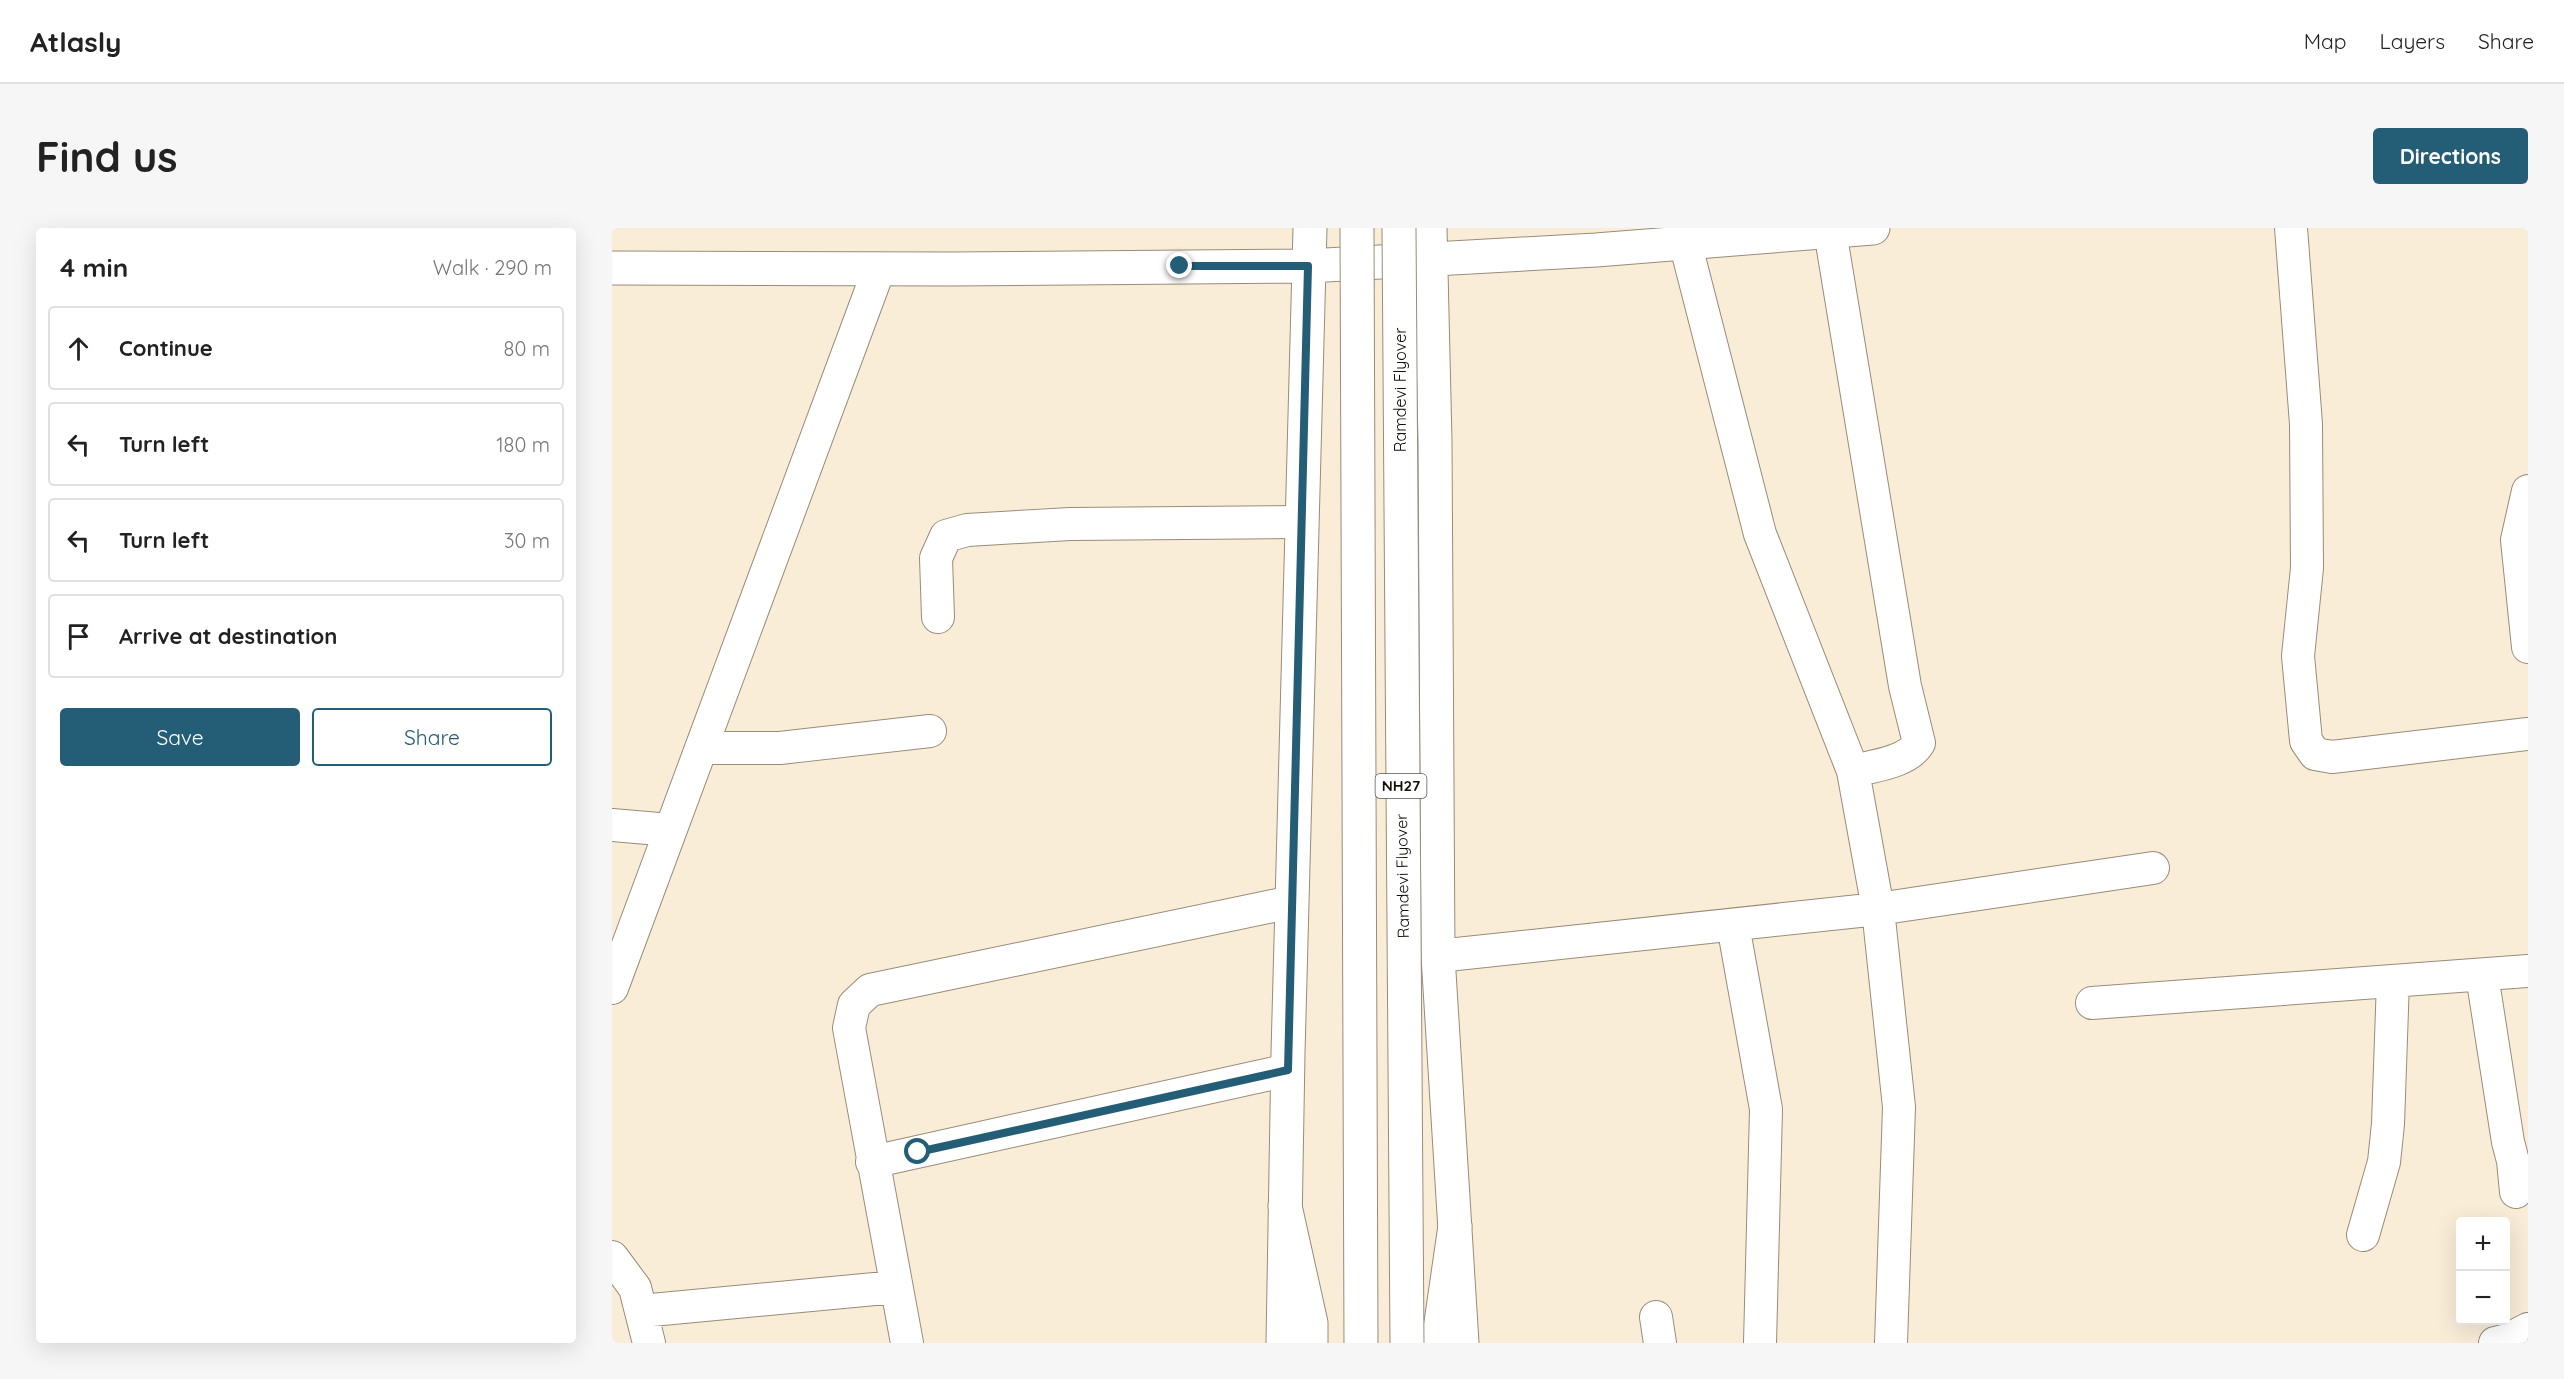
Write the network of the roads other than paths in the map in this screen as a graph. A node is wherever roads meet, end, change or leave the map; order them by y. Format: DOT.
graph roads {
  1 [pos="1310,228"];
  2 [pos="1357,228"];
  3 [pos="1399,228"];
  4 [pos="1874,228"];
  5 [pos="2291,228"];
  6 [pos="1830,231"];
  7 [pos="1685,242"];
  8 [pos="1431,244"];
  9 [pos="1308,266"];
  10 [pos="612,268"];
  11 [pos="879,268"];
  12 [pos="2528,491"];
  13 [pos="1301,522"];
  14 [pos="938,617"];
  15 [pos="2528,647"];
  16 [pos="930,731"];
  17 [pos="2528,734"];
  18 [pos="701,748"];
  19 [pos="1853,771"];
  20 [pos="612,825"];
  21 [pos="670,830"];
  22 [pos="2153,868"];
  23 [pos="1292,902"];
  24 [pos="1878,909"];
  25 [pos="1733,925"];
  26 [pos="1438,956"];
  27 [pos="2528,972"];
  28 [pos="2482,975"];
  29 [pos="2393,981"];
  30 [pos="612,988"];
  31 [pos="2092,1003"];
  32 [pos="1288,1070"];
  33 [pos="872,1162"];
  34 [pos="2516,1192"];
  35 [pos="1285,1206"];
  36 [pos="1455,1226"];
  37 [pos="2363,1235"];
  38 [pos="612,1257"];
  39 [pos="896,1287"];
  40 [pos="641,1311"];
  41 [pos="2528,1329"];
  42 [pos="649,1343"];
  43 [pos="907,1343"];
  44 [pos="1282,1343"];
  45 [pos="1311,1343"];
  46 [pos="1361,1343"];
  47 [pos="1407,1343"];
  48 [pos="1438,1343"];
  49 [pos="1462,1343"];
  50 [pos="1760,1343"];
  51 [pos="1891,1343"];
  52 [pos="2495,1343"];
  1 -- 9 [label="main road"];
  2 -- 46 [label="main road, NH27, bridge"];
  3 -- 47 [label="main road, Ramdevi Flyover / NH27, bridge"];
  4 -- 6 [label="main road"];
  5 -- 17 [label="street"];
  6 -- 7 [label="main road"];
  6 -- 19 [label="street"];
  7 -- 8 [label="main road"];
  7 -- 19 [label="street"];
  8 -- 9 [label="main road"];
  8 -- 26 [label="main road"];
  9 -- 11 [label="main road"];
  9 -- 13 [label="main road"];
  10 -- 11 [label="main road"];
  11 -- 18 [label="street"];
  12 -- 15 [label="street"];
  13 -- 14 [label="street"];
  13 -- 23 [label="main road"];
  16 -- 18 [label="street"];
  18 -- 21 [label="street"];
  19 -- 24 [label="street"];
  20 -- 21 [label="street"];
  21 -- 30 [label="street"];
  22 -- 24 [label="street"];
  23 -- 32 [label="main road"];
  23 -- 33 [label="street"];
  24 -- 25 [label="street"];
  24 -- 51 [label="street"];
  25 -- 26 [label="street"];
  25 -- 50 [label="street"];
  26 -- 36 [label="main road"];
  27 -- 28 [label="street"];
  28 -- 29 [label="street"];
  28 -- 34 [label="street"];
  29 -- 31 [label="street"];
  29 -- 37 [label="street"];
  32 -- 33 [label="street"];
  32 -- 35 [label="main road"];
  33 -- 39 [label="street"];
  35 -- 44 [label="main road"];
  35 -- 45 [label="main road"];
  36 -- 48 [label="main road"];
  36 -- 49 [label="main road"];
  38 -- 40 [label="street"];
  39 -- 40 [label="street"];
  39 -- 43 [label="street"];
  40 -- 42 [label="street"];
  41 -- 52 [label="street"];
}
